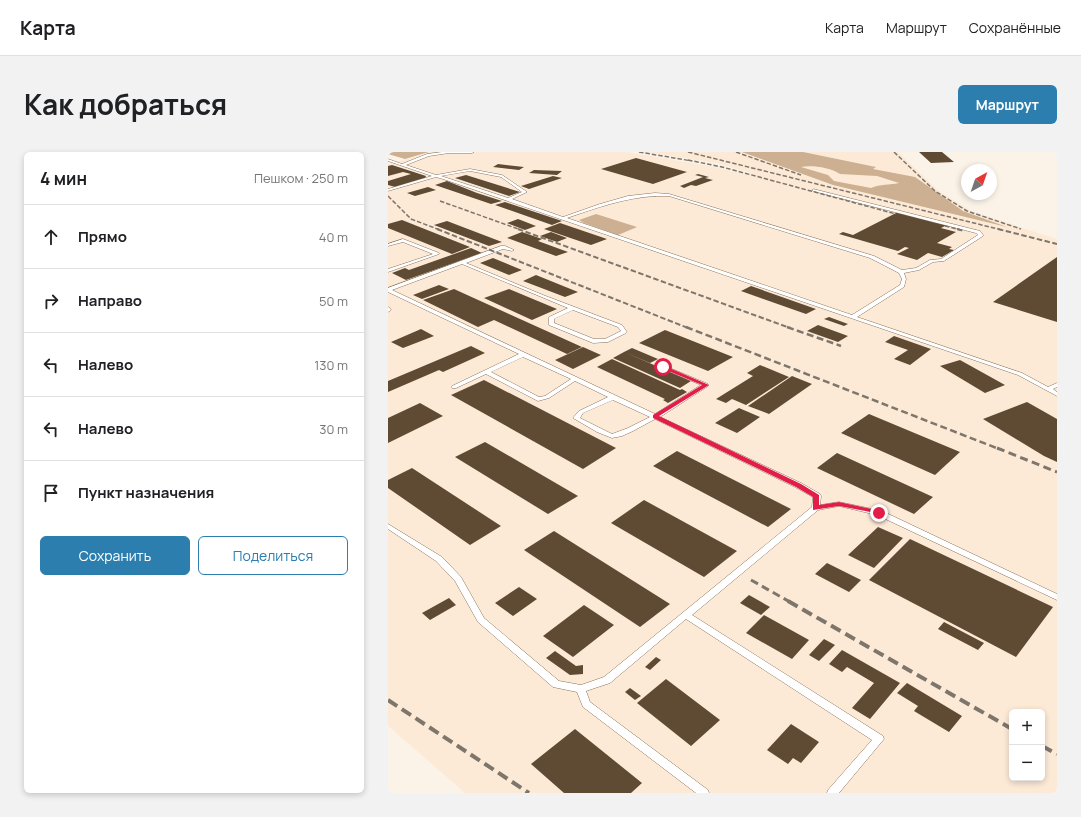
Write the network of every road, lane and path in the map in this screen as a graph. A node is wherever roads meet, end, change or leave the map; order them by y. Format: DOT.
graph roads {
  1 [pos="472,152"];
  2 [pos="388,160"];
  3 [pos="402,165"];
  4 [pos="436,176"];
  5 [pos="388,190"];
  6 [pos="814,190"];
  7 [pos="507,200"];
  8 [pos="563,218"];
  9 [pos="388,245"];
  10 [pos="512,250"];
  11 [pos="463,263"];
  12 [pos="388,271"];
  13 [pos="901,272"];
  14 [pos="572,308"];
  15 [pos="853,317"];
  16 [pos="524,354"];
  17 [pos="663,367"];
  18 [pos="486,372"];
  19 [pos="575,379"];
  20 [pos="1057,385"];
  21 [pos="454,387"];
  22 [pos="1049,389"];
  23 [pos="1057,394"];
  24 [pos="614,397"];
  25 [pos="655,417"];
  26 [pos="816,508"];
  27 [pos="388,526"];
  28 [pos="1057,597"];
  29 [pos="686,615"];
  30 [pos="580,688"];
  31 [pos="704,793"];
  32 [pos="832,793"];
  1 -- 3 [label="lane"];
  2 -- 3 [label="lane"];
  3 -- 4 [label="lane"];
  4 -- 5 [label="lane"];
  4 -- 7 [label="lane"];
  4 -- 7 [label="lane"];
  6 -- 13 [label="lane"];
  7 -- 8 [label="lane"];
  8 -- 13 [label="lane"];
  8 -- 15 [label="lane"];
  9 -- 12 [label="lane"];
  10 -- 11 [label="lane"];
  11 -- 14 [label="lane"];
  11 -- 16 [label="lane"];
  13 -- 15 [label="lane"];
  14 -- 14 [label="lane"];
  15 -- 22 [label="lane"];
  16 -- 18 [label="lane"];
  16 -- 19 [label="lane"];
  17 -- 25 [label="lane"];
  18 -- 19 [label="lane"];
  18 -- 21 [label="lane"];
  19 -- 24 [label="lane"];
  20 -- 22 [label="lane"];
  22 -- 23 [label="lane"];
  24 -- 25 [label="lane"];
  24 -- 25 [label="lane"];
  25 -- 26 [label="lane"];
  26 -- 28 [label="lane"];
  26 -- 29 [label="lane"];
  27 -- 30 [label="lane"];
  29 -- 30 [label="lane"];
  29 -- 32 [label="lane"];
  30 -- 31 [label="lane"];
}
